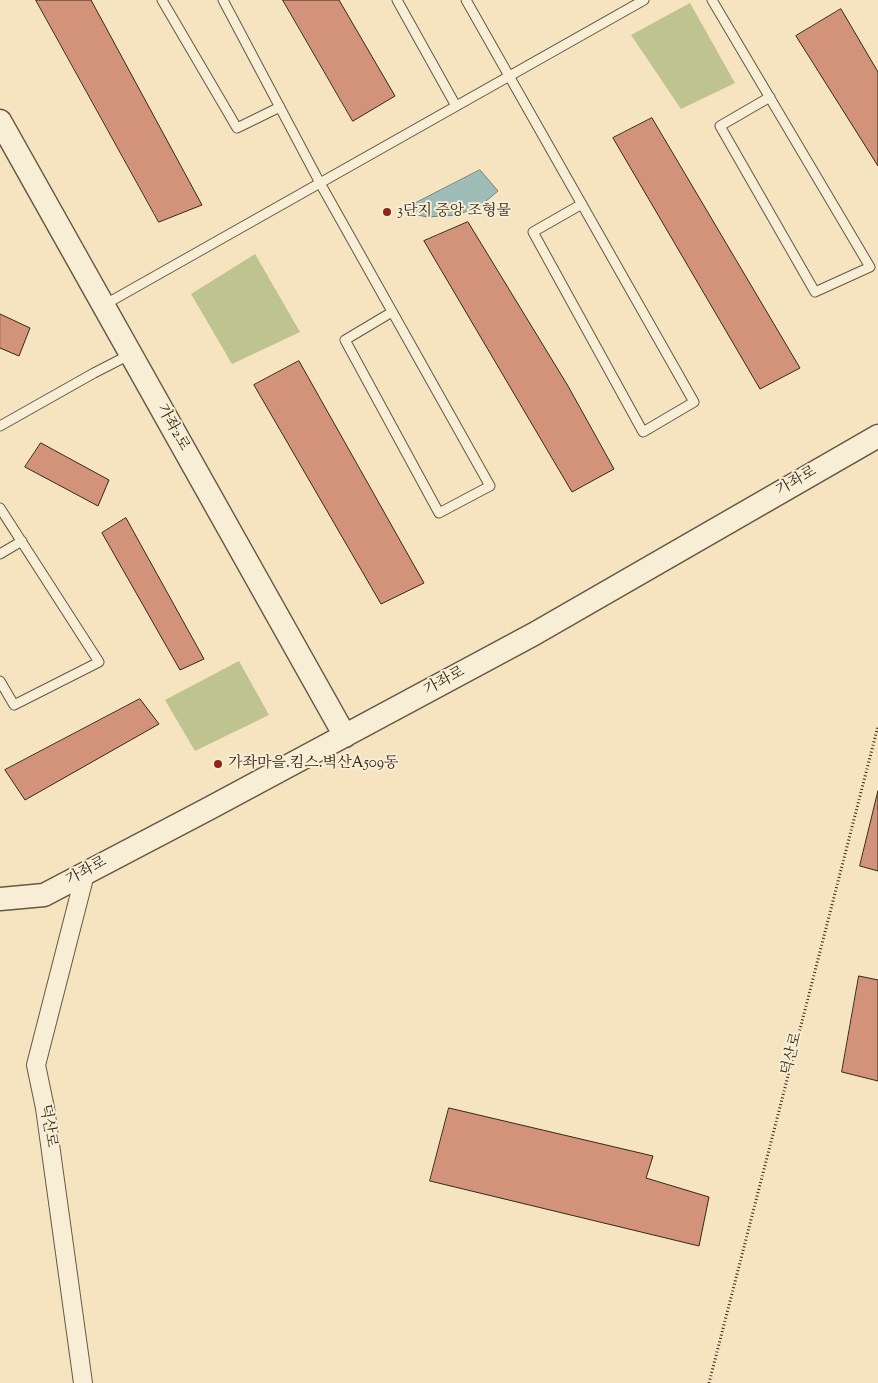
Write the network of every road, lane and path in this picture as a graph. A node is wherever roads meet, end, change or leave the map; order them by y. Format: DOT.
graph roads {
  1 [pos="162,0"];
  2 [pos="223,0"];
  3 [pos="397,0"];
  4 [pos="466,0"];
  5 [pos="644,0"];
  6 [pos="712,0"];
  7 [pos="510,76"];
  8 [pos="770,97"];
  9 [pos="456,106"];
  10 [pos="280,107"];
  11 [pos="0,120"];
  12 [pos="320,183"];
  13 [pos="582,204"];
  14 [pos="104,305"];
  15 [pos="392,312"];
  16 [pos="131,354"];
  17 [pos="0,426"];
  18 [pos="878,436"];
  19 [pos="0,508"];
  20 [pos="22,541"];
  21 [pos="0,554"];
  22 [pos="0,681"];
  23 [pos="878,726"];
  24 [pos="345,736"];
  25 [pos="85,874"];
  26 [pos="0,899"];
  27 [pos="83,1383"];
  28 [pos="708,1383"];
  1 -- 10 [label="lane"];
  2 -- 10 [label="lane"];
  3 -- 9 [label="lane"];
  4 -- 7 [label="lane"];
  5 -- 7 [label="lane"];
  6 -- 8 [label="lane"];
  7 -- 9 [label="lane"];
  7 -- 13 [label="lane"];
  8 -- 8 [label="lane"];
  9 -- 12 [label="lane"];
  10 -- 12 [label="lane"];
  11 -- 14 [label="street, 가좌2로"];
  12 -- 14 [label="lane"];
  12 -- 15 [label="lane"];
  13 -- 13 [label="lane"];
  14 -- 16 [label="street, 가좌2로"];
  15 -- 15 [label="lane"];
  16 -- 17 [label="lane"];
  16 -- 24 [label="street, 가좌2로"];
  18 -- 24 [label="street, 가좌로"];
  19 -- 20 [label="lane"];
  20 -- 21 [label="lane"];
  20 -- 22 [label="lane"];
  23 -- 28 [label="path, 덕산로"];
  24 -- 25 [label="street, 가좌로"];
  25 -- 26 [label="street, 가좌로"];
  25 -- 27 [label="street, 덕산로"];
}
